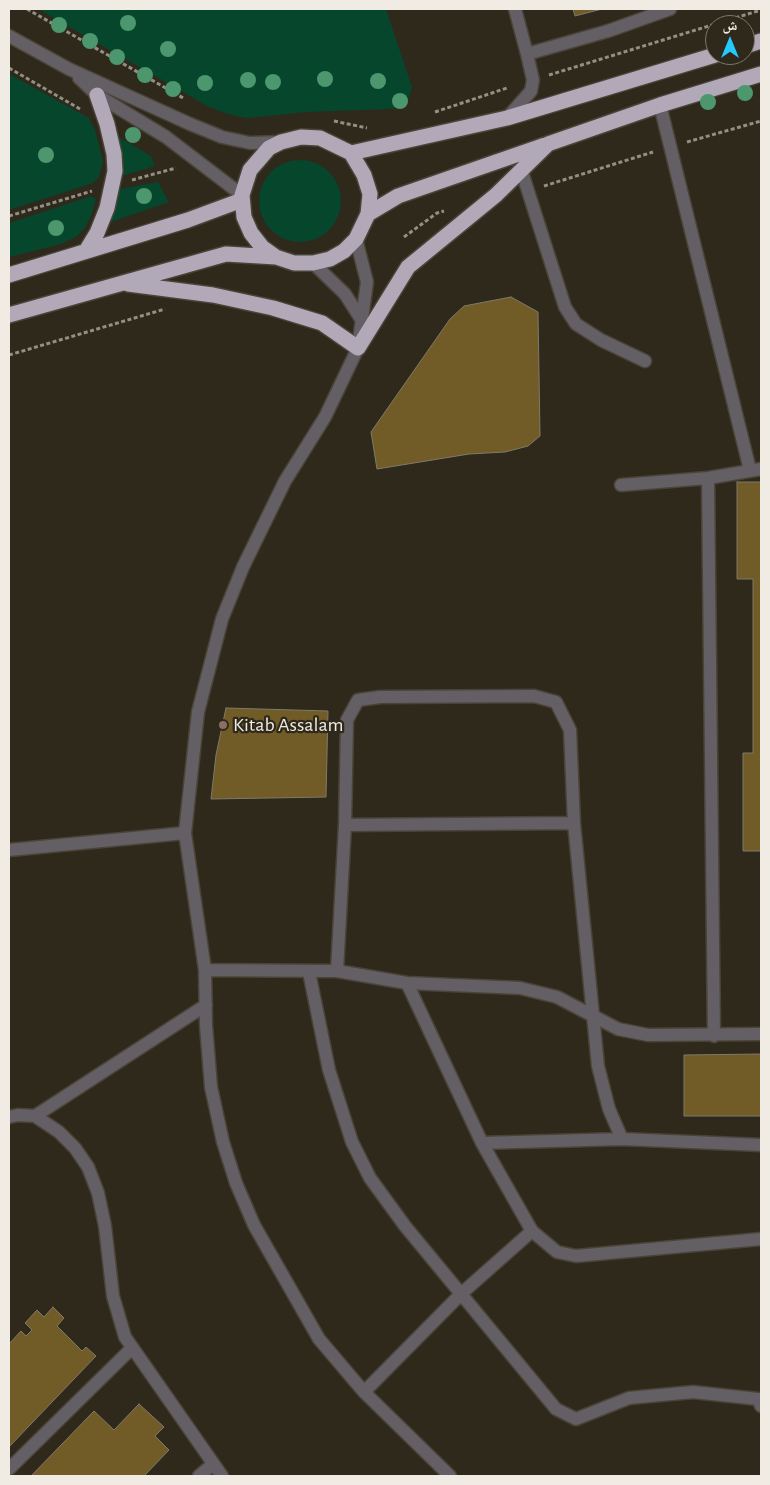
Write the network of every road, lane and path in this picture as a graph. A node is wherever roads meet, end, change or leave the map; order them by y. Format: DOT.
graph roads {
  1 [pos="27,9"];
  2 [pos="515,9"];
  3 [pos="666,9"];
  4 [pos="761,10"];
  5 [pos="9,36"];
  6 [pos="527,54"];
  7 [pos="705,58"];
  8 [pos="69,69"];
  9 [pos="761,74"];
  10 [pos="533,80"];
  11 [pos="97,95"];
  12 [pos="189,101"];
  13 [pos="660,105"];
  14 [pos="432,113"];
  15 [pos="507,118"];
  16 [pos="333,121"];
  17 [pos="761,121"];
  18 [pos="369,129"];
  19 [pos="281,142"];
  20 [pos="548,144"];
  21 [pos="671,146"];
  22 [pos="351,153"];
  23 [pos="521,169"];
  24 [pos="529,191"];
  25 [pos="242,197"];
  26 [pos="446,211"];
  27 [pos="368,214"];
  28 [pos="404,236"];
  29 [pos="356,239"];
  30 [pos="86,251"];
  31 [pos="276,256"];
  32 [pos="313,263"];
  33 [pos="9,275"];
  34 [pos="121,283"];
  35 [pos="167,309"];
  36 [pos="9,315"];
  37 [pos="361,319"];
  38 [pos="358,348"];
  39 [pos="9,355"];
  40 [pos="645,361"];
  41 [pos="756,469"];
  42 [pos="708,478"];
  43 [pos="621,485"];
  44 [pos="574,823"];
  45 [pos="345,825"];
  46 [pos="185,834"];
  47 [pos="9,850"];
  48 [pos="205,970"];
  49 [pos="336,971"];
  50 [pos="309,972"];
  51 [pos="407,983"];
  52 [pos="206,1004"];
  53 [pos="592,1017"];
  54 [pos="761,1034"];
  55 [pos="714,1036"];
  56 [pos="35,1116"];
  57 [pos="9,1117"];
  58 [pos="622,1139"];
  59 [pos="482,1143"];
  60 [pos="761,1145"];
  61 [pos="532,1231"];
  62 [pos="761,1240"];
  63 [pos="462,1293"];
  64 [pos="132,1348"];
  65 [pos="364,1392"];
  66 [pos="760,1400"];
  67 [pos="213,1464"];
  68 [pos="9,1469"];
  69 [pos="199,1476"];
  70 [pos="222,1476"];
  71 [pos="450,1476"];
  1 -- 12 [label="path"];
  2 -- 6 [label="street"];
  3 -- 6 [label="street"];
  4 -- 10 [label="path"];
  5 -- 8 [label="street"];
  6 -- 10 [label="street"];
  7 -- 15 [label="highway"];
  8 -- 11 [label="street"];
  8 -- 19 [label="street"];
  9 -- 13 [label="highway"];
  10 -- 14 [label="path"];
  10 -- 15 [label="street"];
  11 -- 25 [label="street"];
  11 -- 30 [label="highway"];
  13 -- 20 [label="highway"];
  13 -- 21 [label="street"];
  15 -- 22 [label="highway"];
  16 -- 18 [label="path"];
  17 -- 21 [label="path"];
  19 -- 22 [label="highway"];
  19 -- 25 [label="highway"];
  20 -- 23 [label="highway"];
  20 -- 27 [label="highway"];
  21 -- 24 [label="path"];
  21 -- 41 [label="street"];
  22 -- 27 [label="highway"];
  23 -- 24 [label="street"];
  23 -- 38 [label="highway"];
  24 -- 40 [label="street"];
  25 -- 30 [label="highway"];
  25 -- 31 [label="highway"];
  26 -- 28 [label="path"];
  27 -- 29 [label="highway"];
  29 -- 32 [label="highway"];
  29 -- 37 [label="street"];
  30 -- 33 [label="highway"];
  31 -- 32 [label="highway"];
  31 -- 34 [label="highway"];
  32 -- 37 [label="street"];
  34 -- 36 [label="highway"];
  34 -- 38 [label="highway"];
  35 -- 39 [label="path"];
  37 -- 38 [label="street"];
  38 -- 46 [label="street"];
  41 -- 42 [label="street"];
  42 -- 43 [label="street"];
  42 -- 55 [label="street"];
  44 -- 45 [label="street"];
  44 -- 45 [label="street"];
  44 -- 53 [label="street"];
  45 -- 49 [label="street"];
  46 -- 47 [label="street"];
  46 -- 48 [label="street"];
  48 -- 50 [label="street"];
  48 -- 52 [label="street"];
  49 -- 50 [label="street"];
  49 -- 51 [label="street"];
  50 -- 63 [label="street"];
  51 -- 53 [label="street"];
  51 -- 59 [label="street"];
  52 -- 56 [label="street"];
  52 -- 65 [label="street"];
  53 -- 55 [label="street"];
  53 -- 58 [label="street"];
  54 -- 55 [label="street"];
  56 -- 57 [label="street"];
  56 -- 64 [label="street"];
  58 -- 59 [label="street"];
  58 -- 60 [label="street"];
  59 -- 61 [label="street"];
  61 -- 62 [label="street"];
  61 -- 63 [label="street"];
  63 -- 65 [label="street"];
  63 -- 66 [label="street"];
  64 -- 67 [label="street"];
  64 -- 68 [label="street"];
  65 -- 71 [label="street"];
  67 -- 69 [label="street"];
  67 -- 70 [label="street"];
}
